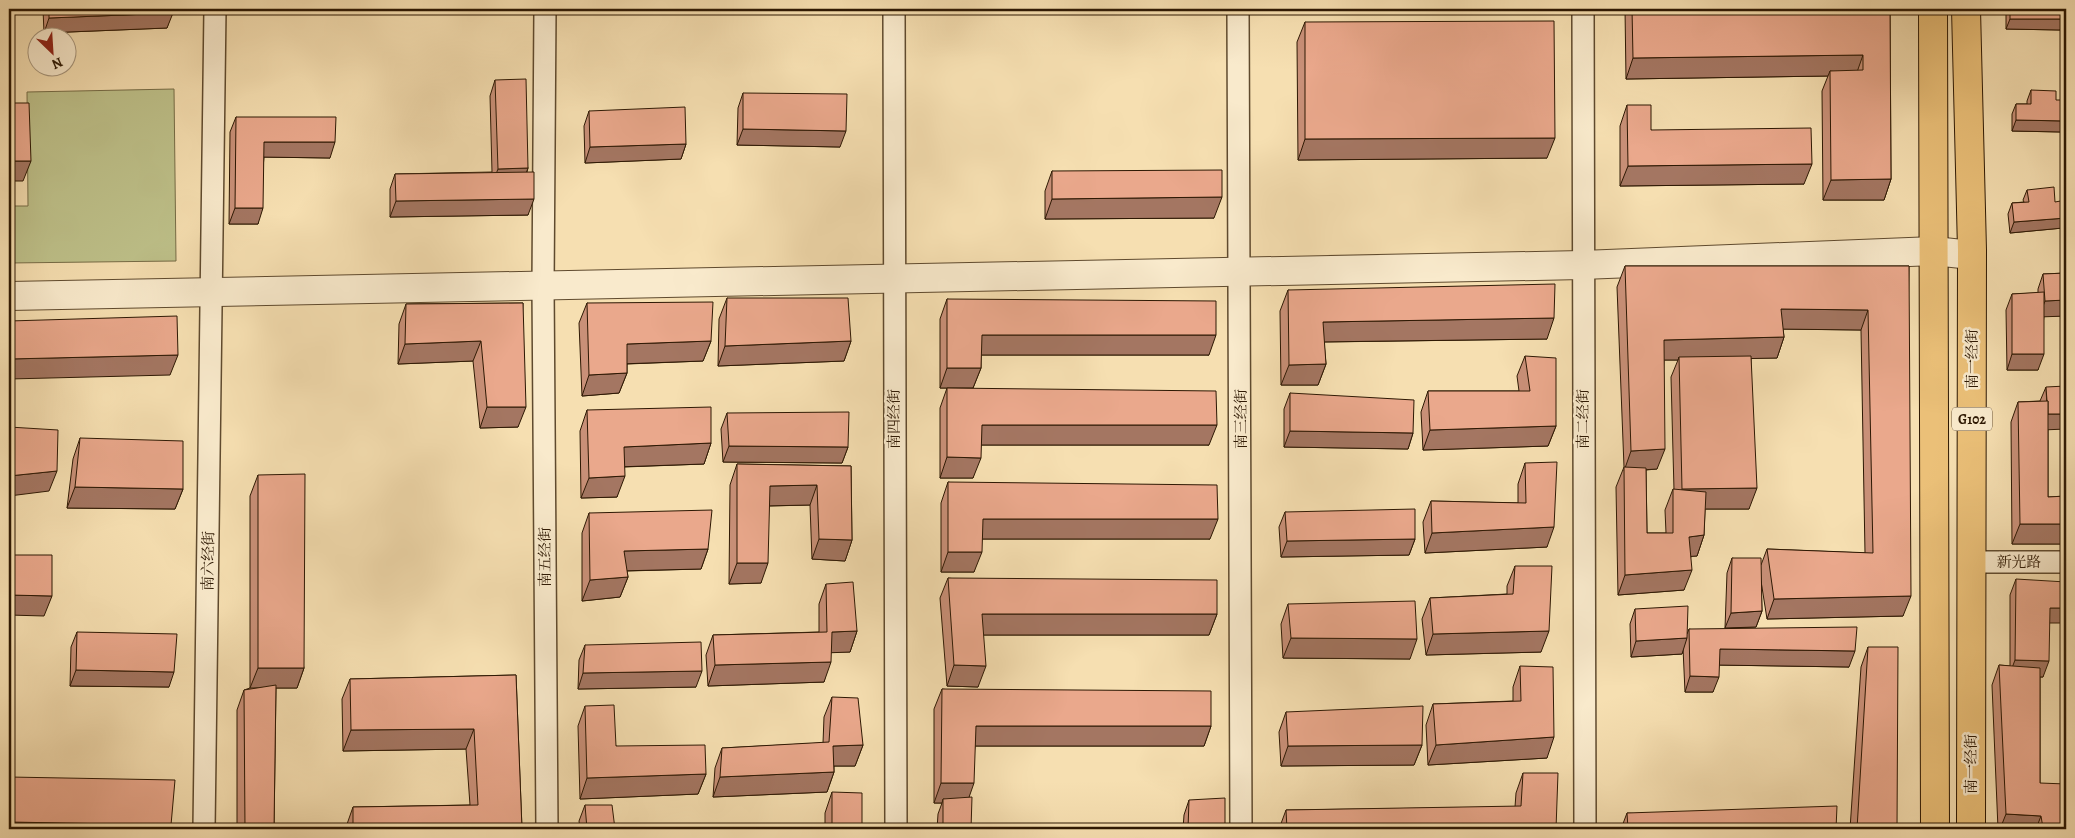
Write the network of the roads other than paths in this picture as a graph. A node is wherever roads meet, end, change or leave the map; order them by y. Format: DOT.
graph roads {
  1 [pos="215,9"];
  2 [pos="545,9"];
  3 [pos="894,9"];
  4 [pos="1238,9"];
  5 [pos="1583,9"];
  6 [pos="1933,9"];
  7 [pos="1966,9"];
  8 [pos="1934,251"];
  9 [pos="1962,254"];
  10 [pos="1582,265"];
  11 [pos="1240,272"];
  12 [pos="893,279"];
  13 [pos="543,286"];
  14 [pos="211,292"];
  15 [pos="9,296"];
  16 [pos="1971,562"];
  17 [pos="2066,562"];
  18 [pos="204,829"];
  19 [pos="547,829"];
  20 [pos="896,829"];
  21 [pos="1241,829"];
  22 [pos="1585,829"];
  23 [pos="1935,829"];
  24 [pos="1970,829"];
  1 -- 14 [label="street, 南六经街"];
  2 -- 13 [label="street, 南五经街"];
  3 -- 12 [label="street, 南四经街"];
  4 -- 11 [label="street, 南三经街"];
  5 -- 10 [label="street, 南二经街"];
  6 -- 8 [label="highway, G102"];
  7 -- 16 [label="highway, 南一经街 / G102"];
  8 -- 9 [label="street"];
  8 -- 10 [label="street"];
  8 -- 23 [label="highway, G102"];
  10 -- 11 [label="street"];
  10 -- 22 [label="street, 南二经街"];
  11 -- 12 [label="street"];
  11 -- 21 [label="street, 南三经街"];
  12 -- 13 [label="street"];
  12 -- 20 [label="street, 南四经街"];
  13 -- 14 [label="street"];
  13 -- 19 [label="street, 南五经街"];
  14 -- 15 [label="street"];
  14 -- 18 [label="street, 南六经街"];
  16 -- 17 [label="street, 新光路"];
  16 -- 24 [label="highway, 南一经街 / G102"];
}
